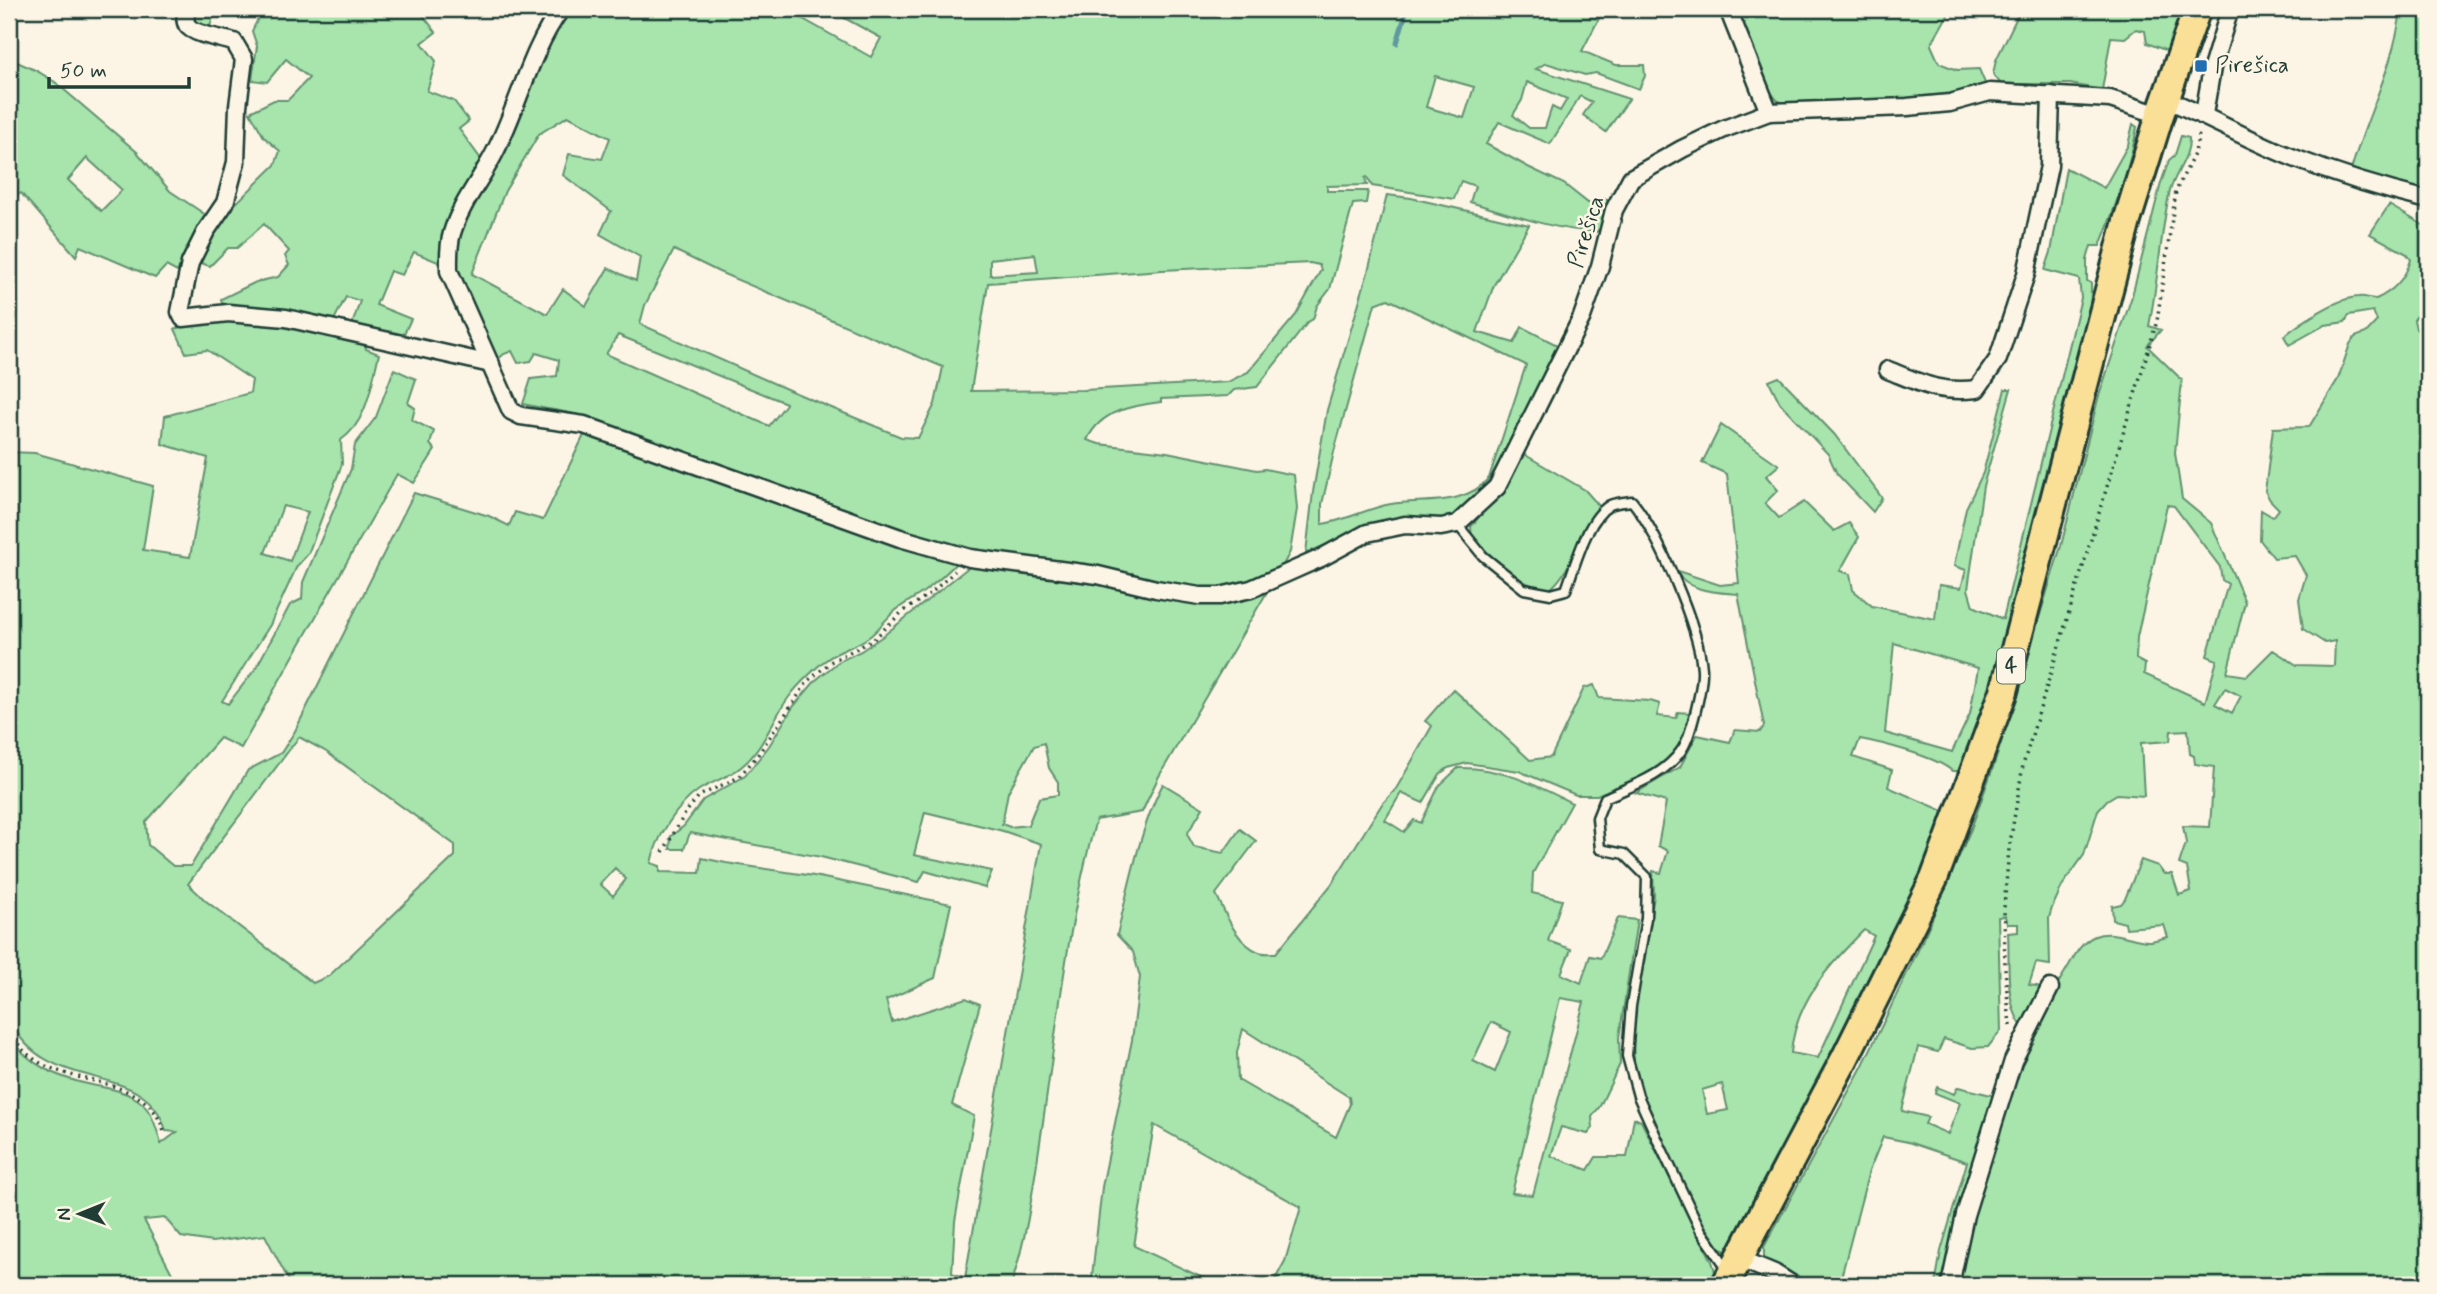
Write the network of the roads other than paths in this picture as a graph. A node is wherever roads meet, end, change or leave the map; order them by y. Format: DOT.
graph roads {
  1 [pos="187,9"];
  2 [pos="561,9"];
  3 [pos="1728,9"];
  4 [pos="2197,9"];
  5 [pos="2230,9"];
  6 [pos="2051,95"];
  7 [pos="2163,107"];
  8 [pos="1769,112"];
  9 [pos="2204,114"];
  10 [pos="2428,200"];
  11 [pos="491,364"];
  12 [pos="1888,370"];
  13 [pos="1457,524"];
  14 [pos="2050,988"];
  15 [pos="1732,1272"];
  16 [pos="1793,1285"];
  17 [pos="1950,1285"];
  1 -- 11 [label="street"];
  2 -- 11 [label="street"];
  3 -- 8 [label="street"];
  4 -- 7 [label="main road, 4"];
  5 -- 9 [label="street"];
  6 -- 7 [label="street, Pirešica"];
  6 -- 8 [label="street, Pirešica"];
  6 -- 12 [label="street"];
  7 -- 9 [label="street, Pirešica"];
  7 -- 15 [label="main road, 4"];
  8 -- 13 [label="street, Pirešica"];
  9 -- 10 [label="street, Pirešica"];
  11 -- 13 [label="street"];
  13 -- 15 [label="lane"];
  14 -- 17 [label="street"];
  15 -- 16 [label="street"];
}
